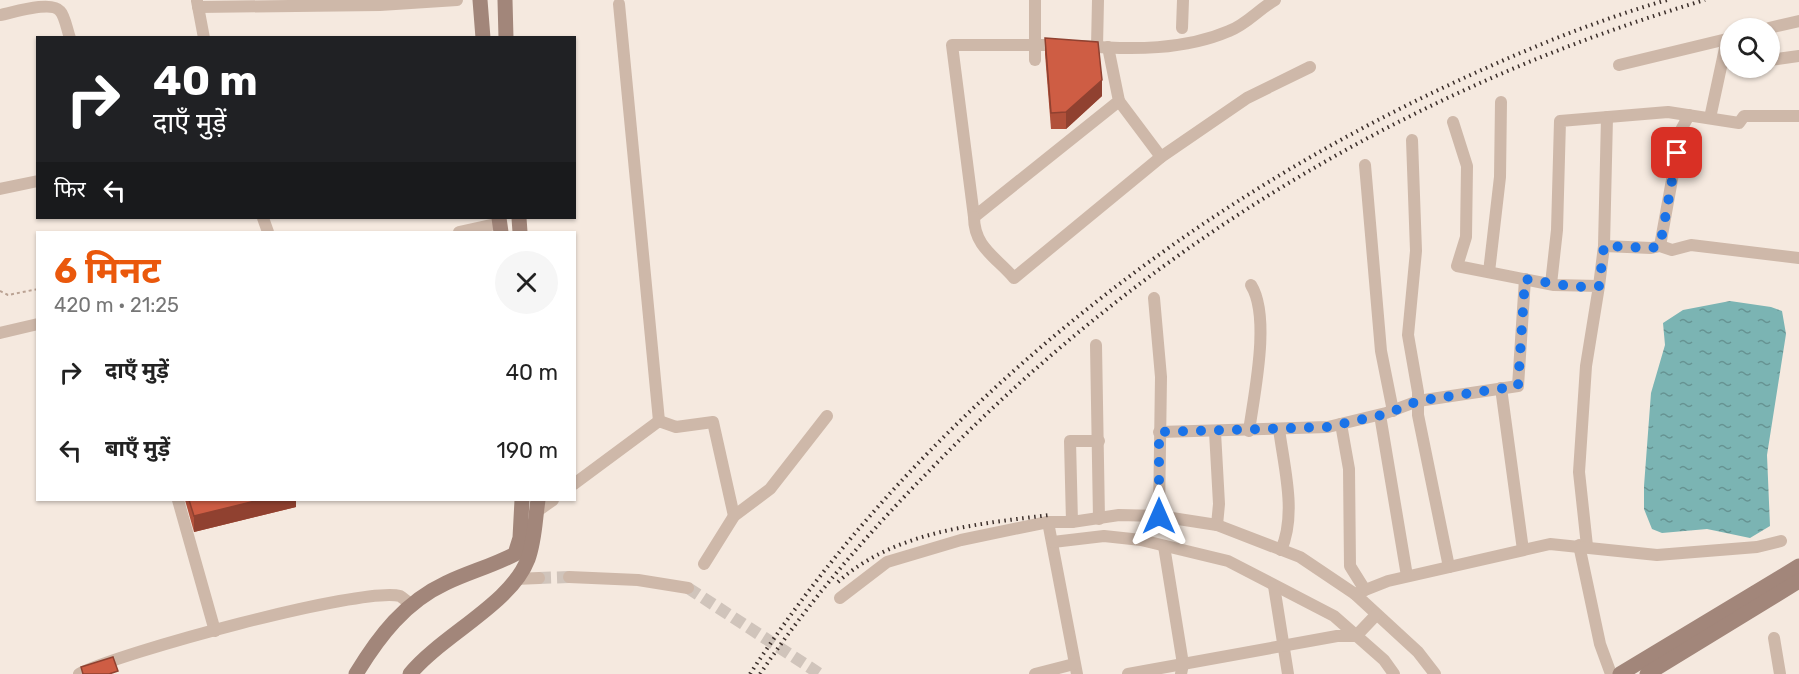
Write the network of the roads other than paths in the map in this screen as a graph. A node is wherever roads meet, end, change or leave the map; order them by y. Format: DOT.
graph roads {
  1 [pos="457,0"];
  2 [pos="480,0"];
  3 [pos="506,0"];
  4 [pos="1035,0"];
  5 [pos="1098,0"];
  6 [pos="1183,0"];
  7 [pos="1268,2"];
  8 [pos="197,4"];
  9 [pos="619,4"];
  10 [pos="0,15"];
  11 [pos="1799,21"];
  12 [pos="1780,25"];
  13 [pos="1182,28"];
  14 [pos="69,36"];
  15 [pos="204,36"];
  16 [pos="483,36"];
  17 [pos="506,36"];
  18 [pos="1720,40"];
  19 [pos="1035,43"];
  20 [pos="1102,47"];
  21 [pos="1799,56"];
  22 [pos="1780,59"];
  23 [pos="1035,60"];
  24 [pos="1618,64"];
  25 [pos="1310,67"];
  26 [pos="1720,76"];
  27 [pos="1119,101"];
  28 [pos="1501,102"];
  29 [pos="1689,115"];
  30 [pos="1799,116"];
  31 [pos="1607,117"];
  32 [pos="1710,118"];
  33 [pos="1454,122"];
  34 [pos="1413,140"];
  35 [pos="1161,157"];
  36 [pos="1365,165"];
  37 [pos="36,181"];
  38 [pos="0,189"];
  39 [pos="974,217"];
  40 [pos="500,224"];
  41 [pos="464,231"];
  42 [pos="1604,246"];
  43 [pos="1660,246"];
  44 [pos="1799,258"];
  45 [pos="1489,272"];
  46 [pos="1525,279"];
  47 [pos="1551,284"];
  48 [pos="1251,285"];
  49 [pos="1599,286"];
  50 [pos="1154,298"];
  51 [pos="36,324"];
  52 [pos="0,333"];
  53 [pos="1096,345"];
  54 [pos="1501,388"];
  55 [pos="1418,401"];
  56 [pos="1392,411"];
  57 [pos="1380,415"];
  58 [pos="826,416"];
  59 [pos="659,421"];
  60 [pos="1341,424"];
  61 [pos="1279,429"];
  62 [pos="1249,431"];
  63 [pos="1159,432"];
  64 [pos="1215,432"];
  65 [pos="1099,441"];
  66 [pos="576,483"];
  67 [pos="178,501"];
  68 [pos="522,501"];
  69 [pos="537,506"];
  70 [pos="734,516"];
  71 [pos="1159,516"];
  72 [pos="1099,519"];
  73 [pos="1048,522"];
  74 [pos="1072,522"];
  75 [pos="1217,525"];
  76 [pos="1781,541"];
  77 [pos="1053,542"];
  78 [pos="1164,546"];
  79 [pos="1583,546"];
  80 [pos="1281,550"];
  81 [pos="1523,550"];
  82 [pos="521,557"];
  83 [pos="704,564"];
  84 [pos="1350,566"];
  85 [pos="1799,566"];
  86 [pos="1449,567"];
  87 [pos="1407,576"];
  88 [pos="569,577"];
  89 [pos="538,578"];
  90 [pos="515,579"];
  91 [pos="1336,581"];
  92 [pos="1799,581"];
  93 [pos="1274,586"];
  94 [pos="688,588"];
  95 [pos="1360,592"];
  96 [pos="840,598"];
  97 [pos="411,604"];
  98 [pos="1376,615"];
  99 [pos="214,632"];
  100 [pos="1356,636"];
  101 [pos="1774,638"];
  102 [pos="1282,646"];
  103 [pos="1075,669"];
  104 [pos="1182,669"];
  105 [pos="79,674"];
  106 [pos="356,674"];
  107 [pos="410,674"];
  108 [pos="1035,674"];
  109 [pos="1128,674"];
  110 [pos="1288,674"];
  111 [pos="1394,674"];
  112 [pos="1435,674"];
  113 [pos="1611,674"];
  114 [pos="1620,674"];
  115 [pos="1647,674"];
  116 [pos="1780,674"];
  1 -- 8 [label="street"];
  2 -- 16 [label="street"];
  3 -- 17 [label="street"];
  4 -- 19 [label="street"];
  5 -- 20 [label="street"];
  6 -- 13 [label="street"];
  7 -- 20 [label="street"];
  8 -- 15 [label="street"];
  9 -- 59 [label="street"];
  10 -- 14 [label="street"];
  11 -- 12 [label="street"];
  18 -- 24 [label="street"];
  19 -- 20 [label="street"];
  19 -- 23 [label="street"];
  19 -- 39 [label="street"];
  20 -- 27 [label="street"];
  21 -- 22 [label="street"];
  25 -- 35 [label="street"];
  26 -- 32 [label="street"];
  27 -- 35 [label="street"];
  27 -- 39 [label="street"];
  28 -- 45 [label="street"];
  29 -- 31 [label="street"];
  29 -- 32 [label="street"];
  29 -- 43 [label="street"];
  30 -- 32 [label="street"];
  31 -- 42 [label="street"];
  31 -- 47 [label="street"];
  33 -- 45 [label="street"];
  34 -- 55 [label="street"];
  35 -- 39 [label="street"];
  36 -- 56 [label="street"];
  37 -- 38 [label="street"];
  40 -- 41 [label="street"];
  42 -- 43 [label="street"];
  42 -- 49 [label="street"];
  43 -- 44 [label="street"];
  45 -- 46 [label="street"];
  46 -- 47 [label="street"];
  46 -- 54 [label="street"];
  47 -- 49 [label="street"];
  48 -- 62 [label="street"];
  49 -- 79 [label="street"];
  50 -- 63 [label="street"];
  51 -- 52 [label="street"];
  53 -- 65 [label="street"];
  54 -- 55 [label="street"];
  54 -- 81 [label="street"];
  55 -- 56 [label="street"];
  55 -- 86 [label="street"];
  56 -- 57 [label="street"];
  57 -- 60 [label="street"];
  57 -- 87 [label="street"];
  58 -- 70 [label="street"];
  59 -- 66 [label="street"];
  59 -- 70 [label="street"];
  60 -- 61 [label="street"];
  60 -- 84 [label="street"];
  61 -- 62 [label="street"];
  61 -- 80 [label="street"];
  62 -- 64 [label="street"];
  63 -- 64 [label="street"];
  63 -- 71 [label="street"];
  64 -- 75 [label="street"];
  65 -- 72 [label="street"];
  65 -- 74 [label="street"];
  67 -- 99 [label="street"];
  68 -- 82 [label="street"];
  69 -- 82 [label="street"];
  70 -- 83 [label="street"];
  71 -- 72 [label="street"];
  71 -- 75 [label="street"];
  72 -- 74 [label="street"];
  73 -- 74 [label="street"];
  73 -- 77 [label="street"];
  73 -- 96 [label="street"];
  75 -- 80 [label="street"];
  76 -- 79 [label="street"];
  77 -- 78 [label="street"];
  77 -- 103 [label="street"];
  78 -- 93 [label="street"];
  78 -- 104 [label="street"];
  79 -- 81 [label="street"];
  79 -- 113 [label="street"];
  80 -- 91 [label="street"];
  81 -- 86 [label="street"];
  82 -- 90 [label="street"];
  82 -- 97 [label="street"];
  84 -- 91 [label="street"];
  84 -- 95 [label="street"];
  85 -- 114 [label="street"];
  86 -- 87 [label="street"];
  87 -- 95 [label="street"];
  88 -- 94 [label="street"];
  89 -- 90 [label="street"];
  90 -- 107 [label="street"];
  91 -- 95 [label="street"];
  92 -- 115 [label="street"];
  93 -- 100 [label="street"];
  93 -- 102 [label="street"];
  95 -- 98 [label="street"];
  97 -- 99 [label="street"];
  97 -- 106 [label="street"];
  98 -- 100 [label="street"];
  98 -- 112 [label="street"];
  99 -- 105 [label="street"];
  100 -- 102 [label="street"];
  100 -- 111 [label="street"];
  101 -- 116 [label="street"];
  102 -- 104 [label="street"];
  102 -- 110 [label="street"];
  103 -- 108 [label="street"];
  104 -- 109 [label="street"];
}
